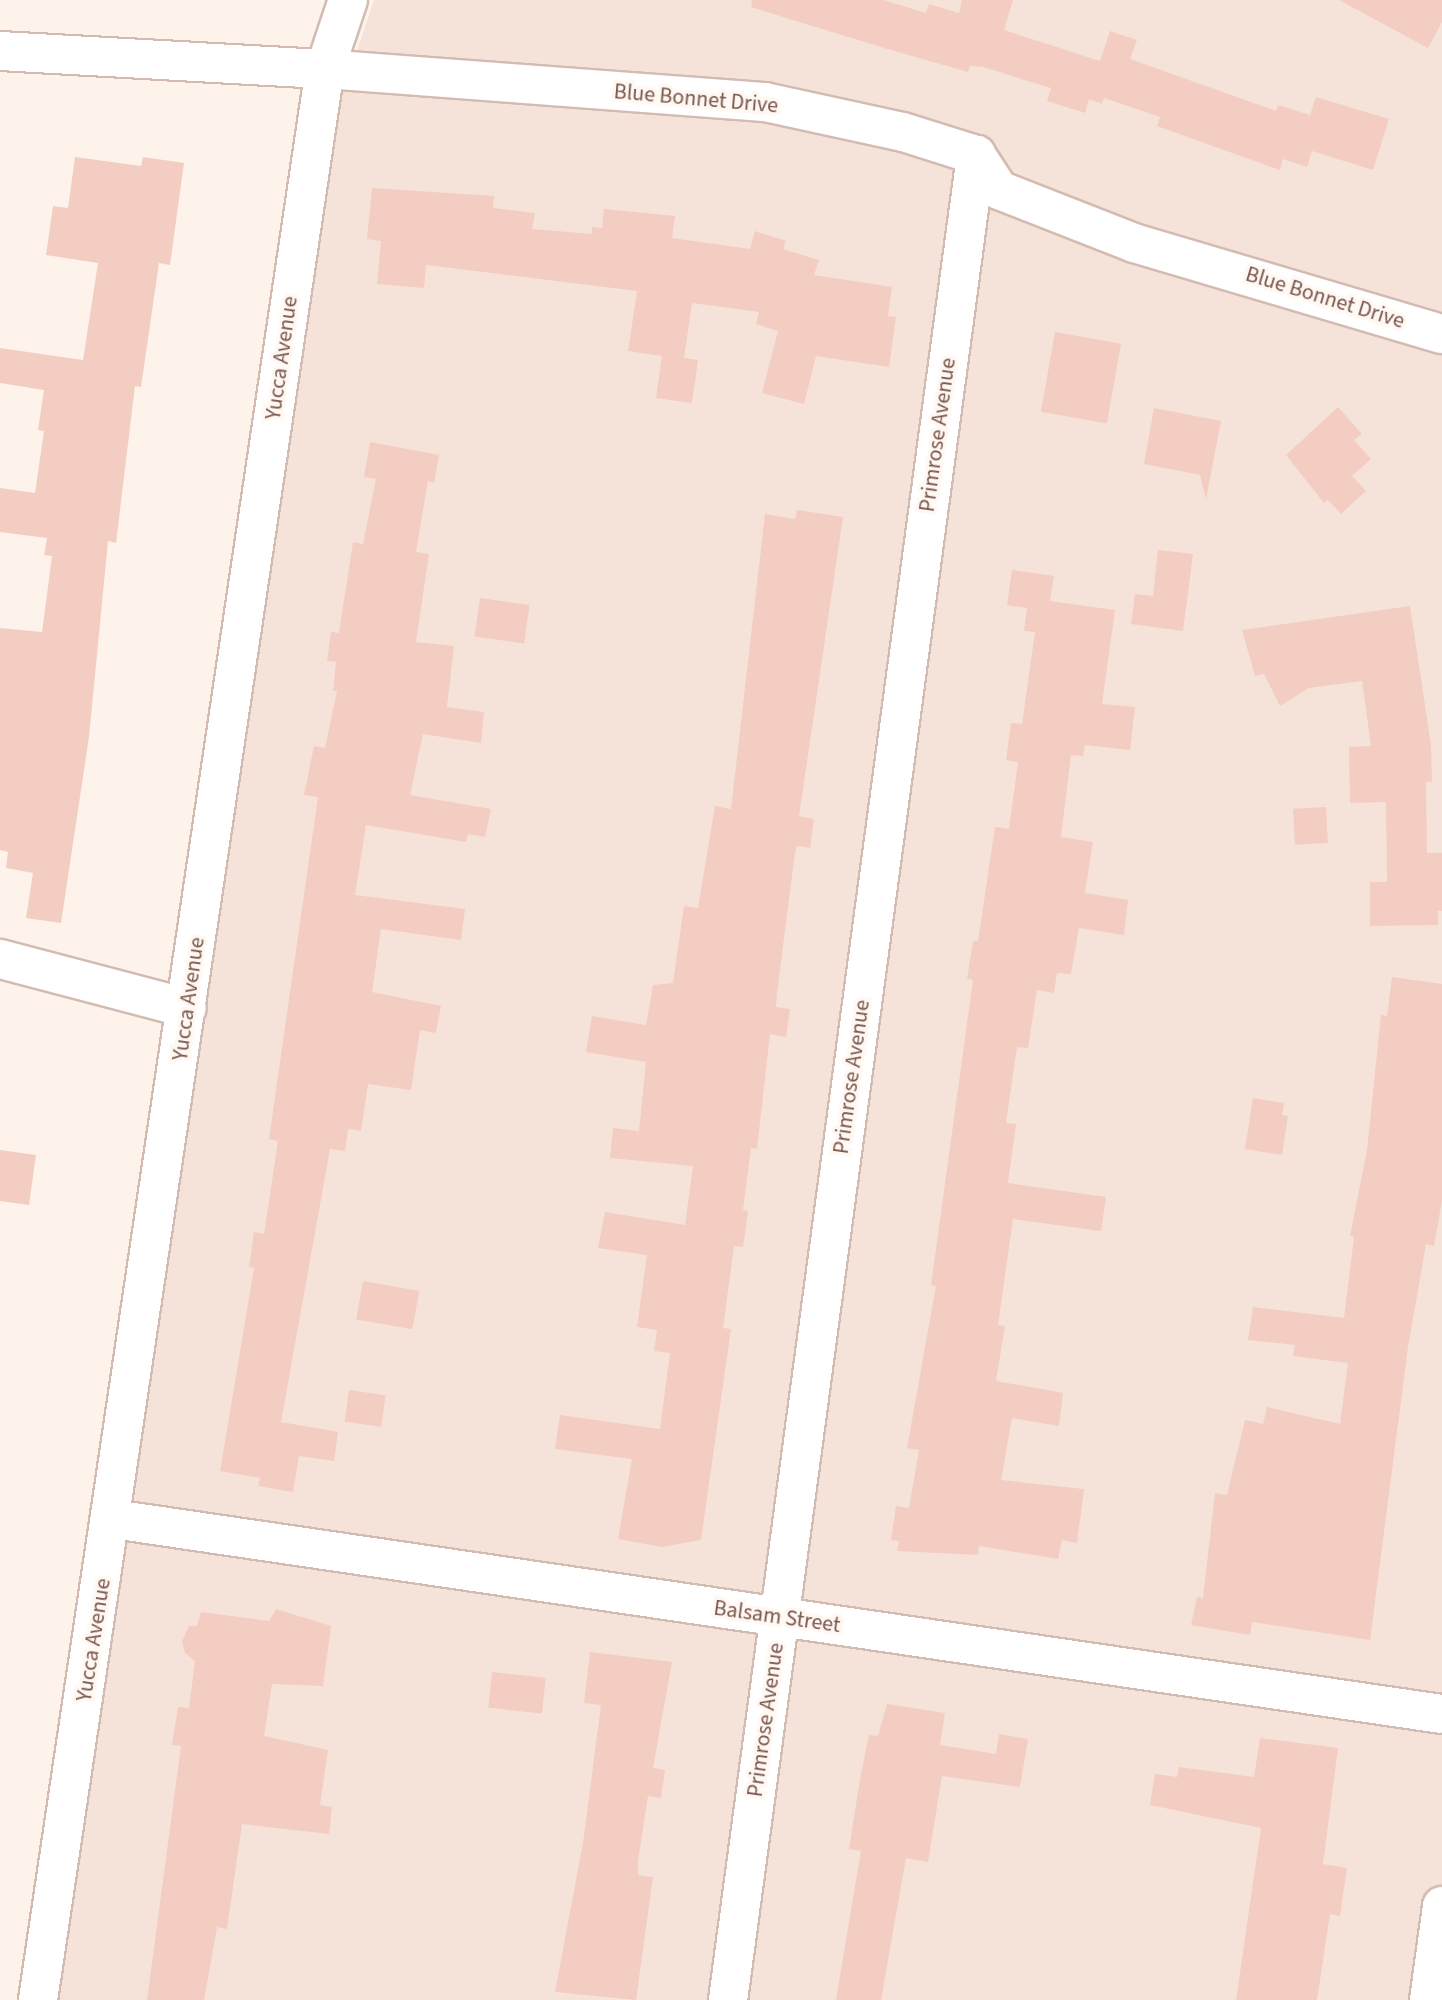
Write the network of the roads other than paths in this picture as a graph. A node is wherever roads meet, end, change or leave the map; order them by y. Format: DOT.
graph roads {
  1 [pos="348,0"];
  2 [pos="0,51"];
  3 [pos="325,69"];
  4 [pos="976,155"];
  5 [pos="1442,334"];
  6 [pos="0,959"];
  7 [pos="187,1008"];
  8 [pos="113,1519"];
  9 [pos="779,1617"];
  10 [pos="1442,1714"];
  11 [pos="1442,1906"];
  12 [pos="38,2000"];
  13 [pos="728,2000"];
  14 [pos="1429,2000"];
  1 -- 3 [label="street, Yucca Avenue"];
  2 -- 3 [label="street, Blue Bonnet Drive"];
  3 -- 4 [label="street, Blue Bonnet Drive"];
  3 -- 7 [label="street, Yucca Avenue"];
  4 -- 5 [label="street, Blue Bonnet Drive"];
  4 -- 9 [label="street, Primrose Avenue"];
  6 -- 7 [label="street"];
  7 -- 8 [label="street, Yucca Avenue"];
  8 -- 9 [label="street, Balsam Street"];
  8 -- 12 [label="street, Yucca Avenue"];
  9 -- 10 [label="street, Balsam Street"];
  9 -- 13 [label="street, Primrose Avenue"];
  11 -- 14 [label="street"];
}
